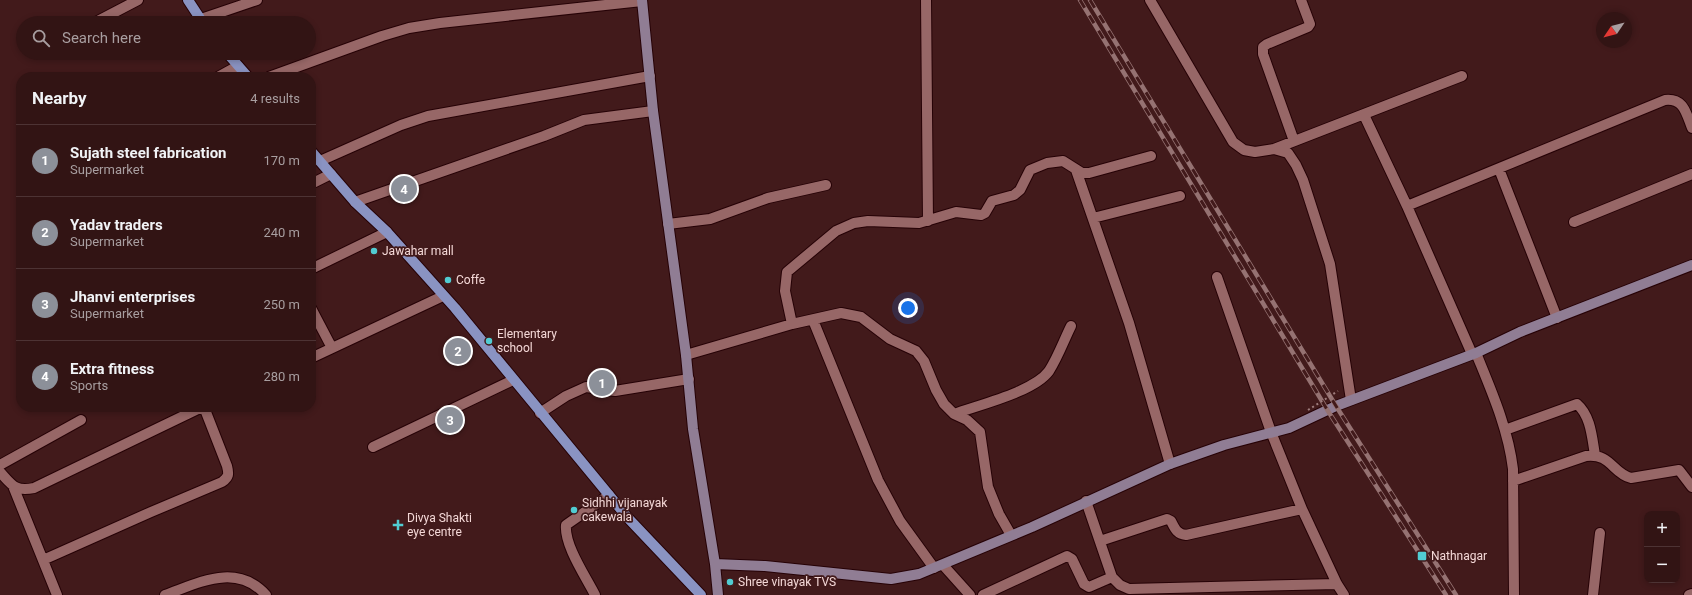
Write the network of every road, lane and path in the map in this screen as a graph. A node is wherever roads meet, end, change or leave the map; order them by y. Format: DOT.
graph roads {
  1 [pos="138,0"];
  2 [pos="188,0"];
  3 [pos="256,0"];
  4 [pos="926,0"];
  5 [pos="1150,0"];
  6 [pos="1301,0"];
  7 [pos="642,1"];
  8 [pos="107,16"];
  9 [pos="199,16"];
  10 [pos="215,16"];
  11 [pos="233,60"];
  12 [pos="316,60"];
  13 [pos="316,60"];
  14 [pos="238,66"];
  15 [pos="227,72"];
  16 [pos="243,72"];
  17 [pos="283,72"];
  18 [pos="650,76"];
  19 [pos="1462,76"];
  20 [pos="653,111"];
  21 [pos="1364,115"];
  22 [pos="1692,128"];
  23 [pos="1294,141"];
  24 [pos="1274,149"];
  25 [pos="1151,156"];
  26 [pos="316,157"];
  27 [pos="320,161"];
  28 [pos="1499,169"];
  29 [pos="1076,170"];
  30 [pos="331,174"];
  31 [pos="1692,174"];
  32 [pos="316,182"];
  33 [pos="826,186"];
  34 [pos="1180,196"];
  35 [pos="355,202"];
  36 [pos="1407,206"];
  37 [pos="1093,218"];
  38 [pos="928,221"];
  39 [pos="1574,222"];
  40 [pos="668,224"];
  41 [pos="387,232"];
  42 [pos="1692,265"];
  43 [pos="316,267"];
  44 [pos="1217,277"];
  45 [pos="443,296"];
  46 [pos="316,318"];
  47 [pos="1557,318"];
  48 [pos="812,320"];
  49 [pos="792,324"];
  50 [pos="1071,326"];
  51 [pos="332,348"];
  52 [pos="1474,353"];
  53 [pos="686,355"];
  54 [pos="316,356"];
  55 [pos="689,379"];
  56 [pos="513,380"];
  57 [pos="1338,391"];
  58 [pos="1351,400"];
  59 [pos="1308,410"];
  60 [pos="193,412"];
  61 [pos="205,412"];
  62 [pos="540,414"];
  63 [pos="954,414"];
  64 [pos="81,420"];
  65 [pos="1505,430"];
  66 [pos="1271,432"];
  67 [pos="373,447"];
  68 [pos="1596,455"];
  69 [pos="1170,464"];
  70 [pos="0,466"];
  71 [pos="0,472"];
  72 [pos="1513,481"];
  73 [pos="13,486"];
  74 [pos="1692,487"];
  75 [pos="609,495"];
  76 [pos="1086,501"];
  77 [pos="1302,509"];
  78 [pos="1600,533"];
  79 [pos="1011,535"];
  80 [pos="1100,541"];
  81 [pos="43,560"];
  82 [pos="715,564"];
  83 [pos="938,567"];
  84 [pos="1112,577"];
  85 [pos="1336,584"];
  86 [pos="57,595"];
  87 [pos="165,595"];
  88 [pos="266,595"];
  89 [pos="595,595"];
  90 [pos="702,595"];
  91 [pos="718,595"];
  92 [pos="970,595"];
  93 [pos="983,595"];
  94 [pos="1344,595"];
  95 [pos="1514,595"];
  96 [pos="1593,595"];
  1 -- 8 [label="street"];
  2 -- 9 [label="main road"];
  3 -- 10 [label="street"];
  4 -- 38 [label="street"];
  5 -- 24 [label="street"];
  6 -- 23 [label="street"];
  7 -- 13 [label="street"];
  7 -- 18 [label="street"];
  11 -- 14 [label="main road"];
  12 -- 17 [label="street"];
  14 -- 15 [label="street"];
  14 -- 16 [label="main road"];
  18 -- 20 [label="street"];
  18 -- 27 [label="street"];
  19 -- 21 [label="street"];
  20 -- 35 [label="street"];
  20 -- 40 [label="street"];
  21 -- 23 [label="street"];
  21 -- 36 [label="street"];
  22 -- 28 [label="street"];
  23 -- 24 [label="street"];
  24 -- 58 [label="street"];
  25 -- 29 [label="street"];
  26 -- 27 [label="main road"];
  27 -- 30 [label="main road"];
  28 -- 36 [label="street"];
  28 -- 47 [label="street"];
  29 -- 37 [label="street"];
  29 -- 38 [label="street"];
  30 -- 32 [label="street"];
  30 -- 35 [label="main road"];
  31 -- 39 [label="street"];
  33 -- 40 [label="street"];
  34 -- 37 [label="street"];
  35 -- 41 [label="main road"];
  36 -- 52 [label="street"];
  37 -- 69 [label="street"];
  38 -- 49 [label="street"];
  40 -- 53 [label="street"];
  41 -- 43 [label="street"];
  41 -- 45 [label="main road"];
  42 -- 47 [label="street"];
  44 -- 66 [label="street"];
  45 -- 51 [label="street"];
  45 -- 56 [label="main road"];
  46 -- 51 [label="street"];
  47 -- 52 [label="street"];
  48 -- 49 [label="street"];
  48 -- 63 [label="street"];
  48 -- 83 [label="street"];
  49 -- 53 [label="street"];
  50 -- 63 [label="street"];
  51 -- 54 [label="street"];
  52 -- 58 [label="street"];
  52 -- 65 [label="street"];
  53 -- 55 [label="street"];
  55 -- 62 [label="street"];
  55 -- 82 [label="street"];
  56 -- 62 [label="main road"];
  56 -- 67 [label="street"];
  57 -- 59 [label="path, bridge"];
  58 -- 66 [label="street"];
  60 -- 73 [label="street"];
  61 -- 81 [label="street"];
  62 -- 75 [label="main road"];
  63 -- 79 [label="street"];
  64 -- 70 [label="street"];
  65 -- 68 [label="street"];
  65 -- 72 [label="street"];
  66 -- 69 [label="street"];
  66 -- 77 [label="street"];
  68 -- 72 [label="street"];
  68 -- 74 [label="street"];
  69 -- 76 [label="street"];
  71 -- 73 [label="street"];
  72 -- 95 [label="street"];
  73 -- 81 [label="street"];
  75 -- 89 [label="street"];
  75 -- 90 [label="main road"];
  76 -- 79 [label="street"];
  76 -- 80 [label="street"];
  77 -- 80 [label="street"];
  77 -- 85 [label="street"];
  78 -- 96 [label="street"];
  79 -- 83 [label="street"];
  80 -- 84 [label="street"];
  81 -- 86 [label="street"];
  82 -- 83 [label="street"];
  82 -- 91 [label="street"];
  83 -- 92 [label="street"];
  84 -- 85 [label="street"];
  84 -- 93 [label="street"];
  85 -- 94 [label="street"];
  87 -- 88 [label="street"];
}
